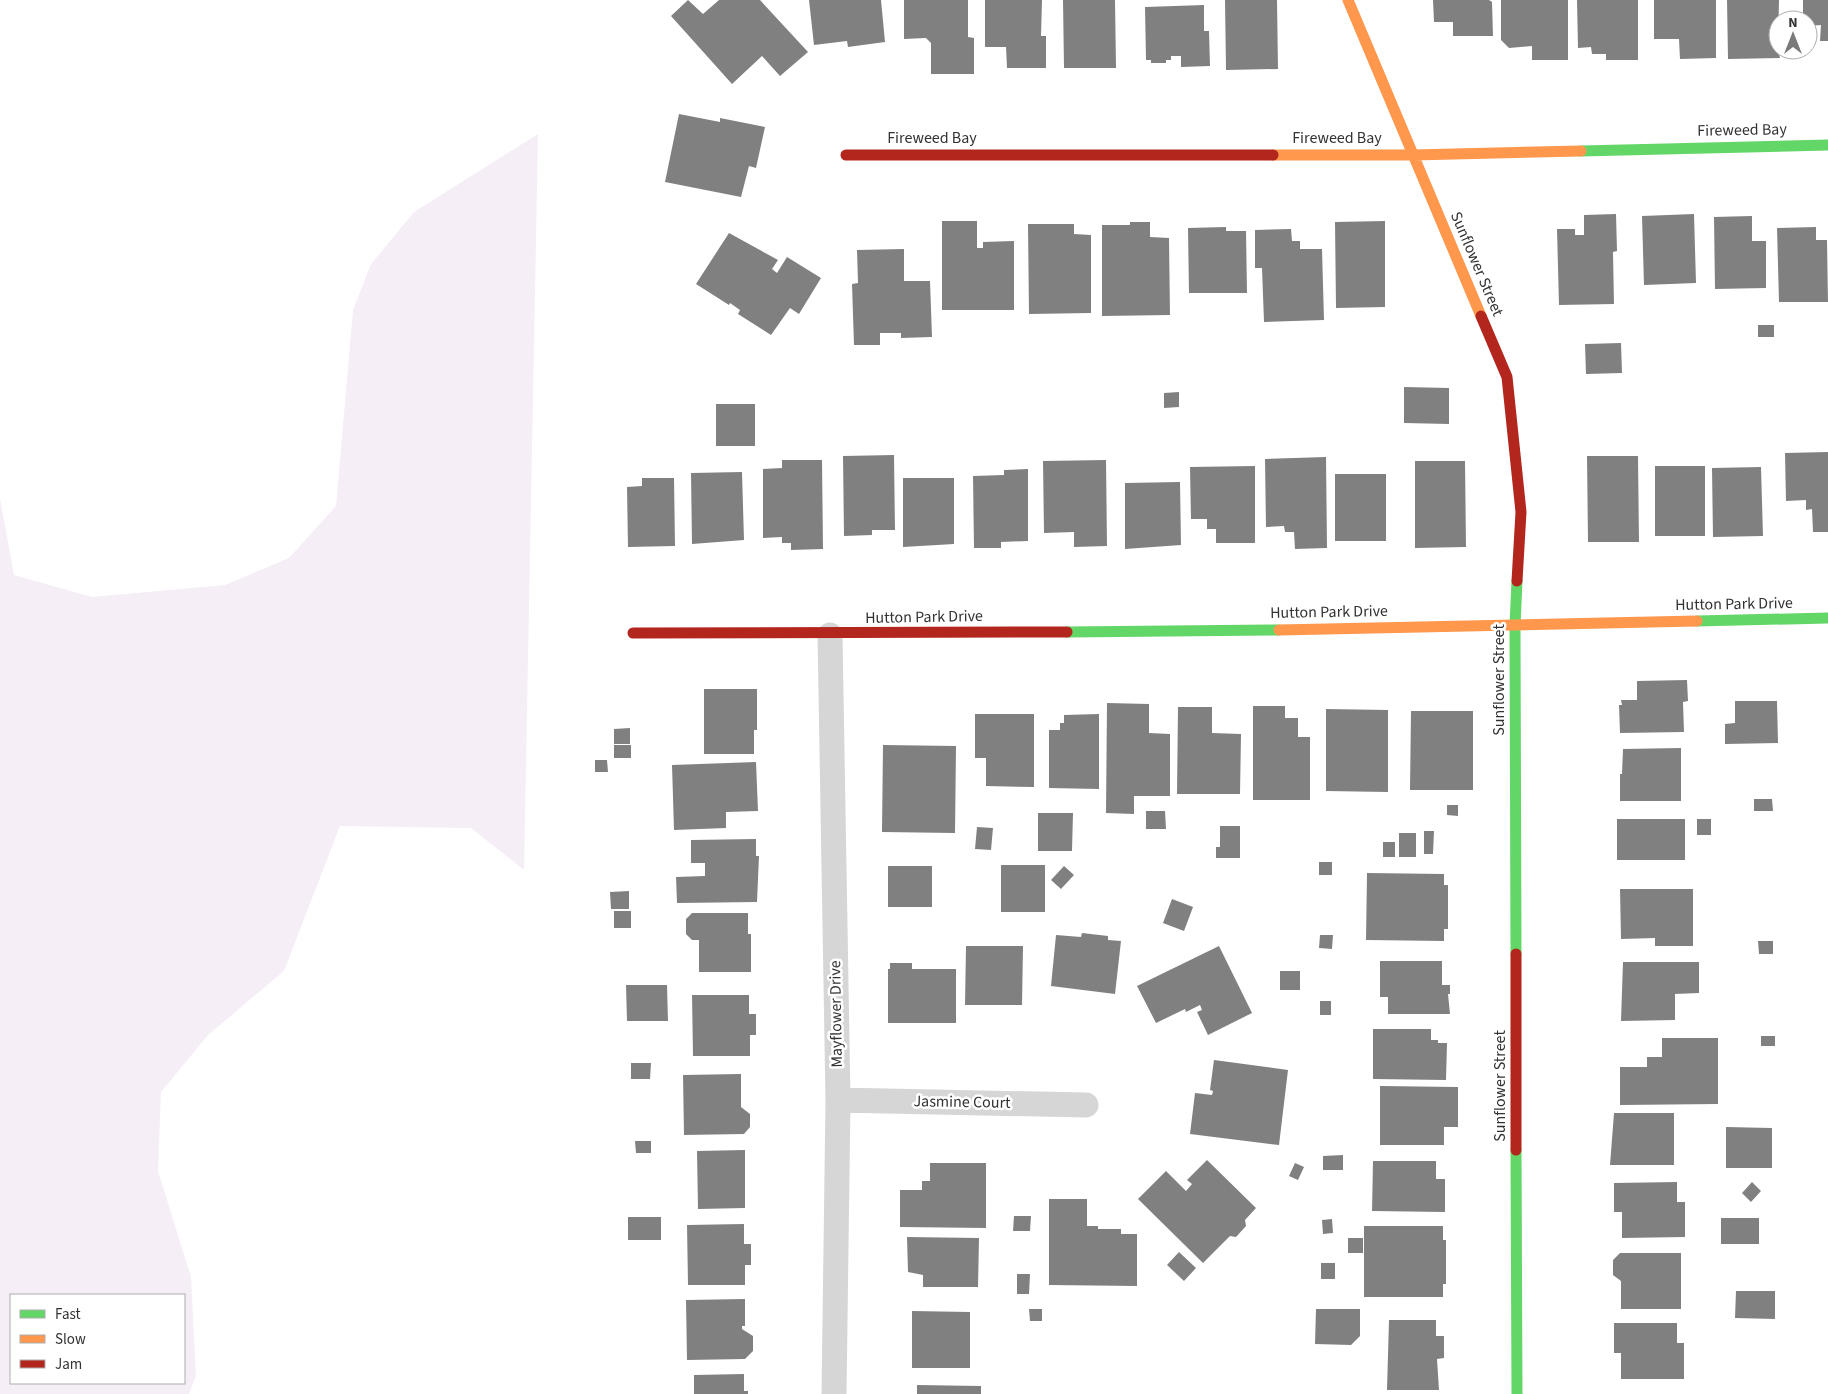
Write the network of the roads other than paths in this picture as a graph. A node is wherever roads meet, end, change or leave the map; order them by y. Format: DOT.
graph roads {
  1 [pos="1348,0"];
  2 [pos="1828,144"];
  3 [pos="846,155"];
  4 [pos="1413,155"];
  5 [pos="1828,618"];
  6 [pos="1515,626"];
  7 [pos="633,633"];
  8 [pos="830,635"];
  9 [pos="838,1100"];
  10 [pos="1086,1105"];
  11 [pos="834,1394"];
  12 [pos="1517,1394"];
  1 -- 4 [label="street, Sunflower Street"];
  2 -- 4 [label="street, Fireweed Bay"];
  3 -- 4 [label="street, Fireweed Bay"];
  4 -- 6 [label="street, Sunflower Street"];
  5 -- 6 [label="street, Hutton Park Drive"];
  6 -- 8 [label="street, Hutton Park Drive"];
  6 -- 12 [label="street, Sunflower Street"];
  7 -- 8 [label="street, Hutton Park Drive"];
  8 -- 9 [label="street, Mayflower Drive"];
  9 -- 10 [label="street, Jasmine Court"];
  9 -- 11 [label="street, Mayflower Drive"];
}
